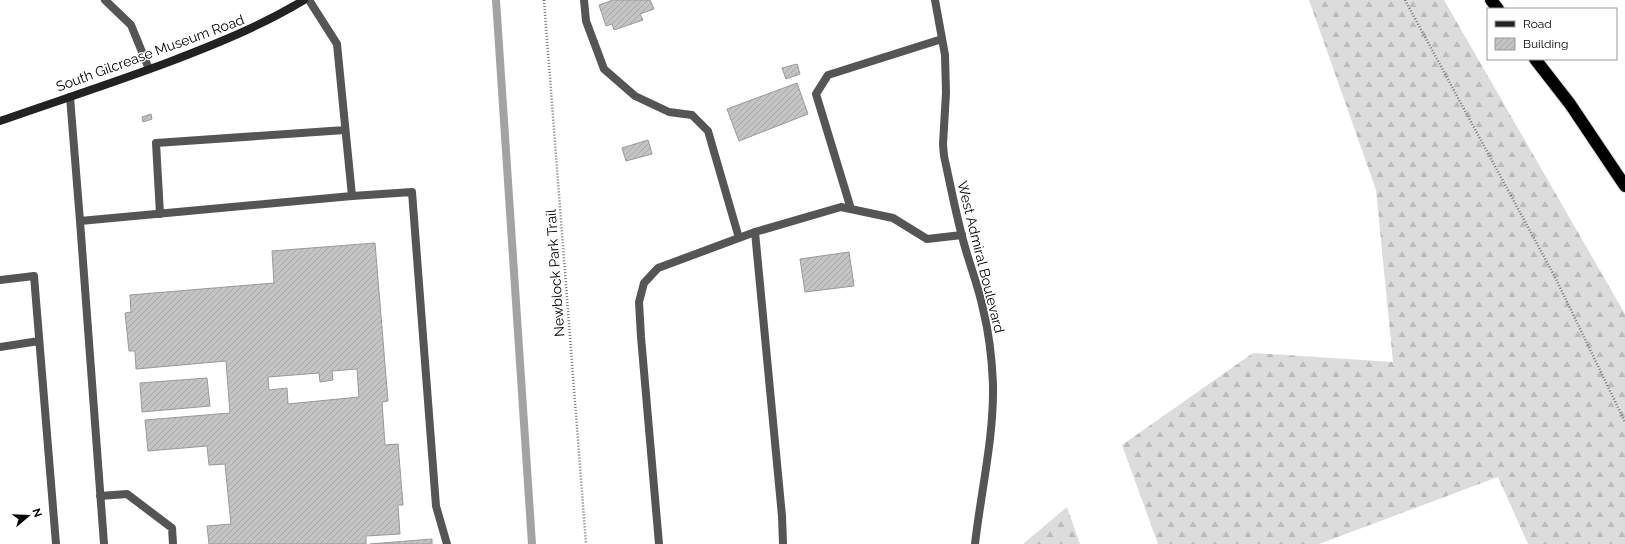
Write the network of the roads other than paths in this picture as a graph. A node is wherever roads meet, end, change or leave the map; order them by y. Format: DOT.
graph roads {
  1 [pos="105,0"];
  2 [pos="304,0"];
  3 [pos="309,0"];
  4 [pos="584,0"];
  5 [pos="935,0"];
  6 [pos="1491,0"];
  7 [pos="1497,8"];
  8 [pos="942,39"];
  9 [pos="1536,60"];
  10 [pos="149,69"];
  11 [pos="70,97"];
  12 [pos="0,120"];
  13 [pos="346,130"];
  14 [pos="1625,186"];
  15 [pos="352,196"];
  16 [pos="851,209"];
  17 [pos="160,214"];
  18 [pos="80,221"];
  19 [pos="755,232"];
  20 [pos="962,235"];
  21 [pos="739,238"];
  22 [pos="0,280"];
  23 [pos="39,341"];
  24 [pos="0,347"];
  25 [pos="100,496"];
  26 [pos="56,544"];
  27 [pos="104,544"];
  28 [pos="173,544"];
  29 [pos="447,544"];
  30 [pos="659,544"];
  31 [pos="783,544"];
  32 [pos="975,544"];
  1 -- 10 [label="street"];
  2 -- 10 [label="main road, South Gilcrease Museum Road"];
  3 -- 13 [label="street"];
  4 -- 21 [label="street"];
  5 -- 8 [label="street, West Admiral Boulevard"];
  6 -- 7 [label="highway"];
  8 -- 16 [label="street"];
  8 -- 20 [label="street, West Admiral Boulevard"];
  9 -- 14 [label="highway"];
  10 -- 11 [label="main road, South Gilcrease Museum Road"];
  11 -- 12 [label="main road, South Gilcrease Museum Road"];
  11 -- 18 [label="street"];
  13 -- 15 [label="street"];
  13 -- 17 [label="street"];
  15 -- 17 [label="street"];
  15 -- 29 [label="street"];
  16 -- 19 [label="street"];
  16 -- 20 [label="street"];
  17 -- 18 [label="street"];
  18 -- 25 [label="street"];
  19 -- 21 [label="street"];
  19 -- 31 [label="street"];
  20 -- 32 [label="street, West Admiral Boulevard"];
  21 -- 30 [label="street"];
  22 -- 23 [label="street"];
  23 -- 24 [label="street"];
  23 -- 26 [label="street"];
  25 -- 27 [label="street"];
  25 -- 28 [label="street"];
}
